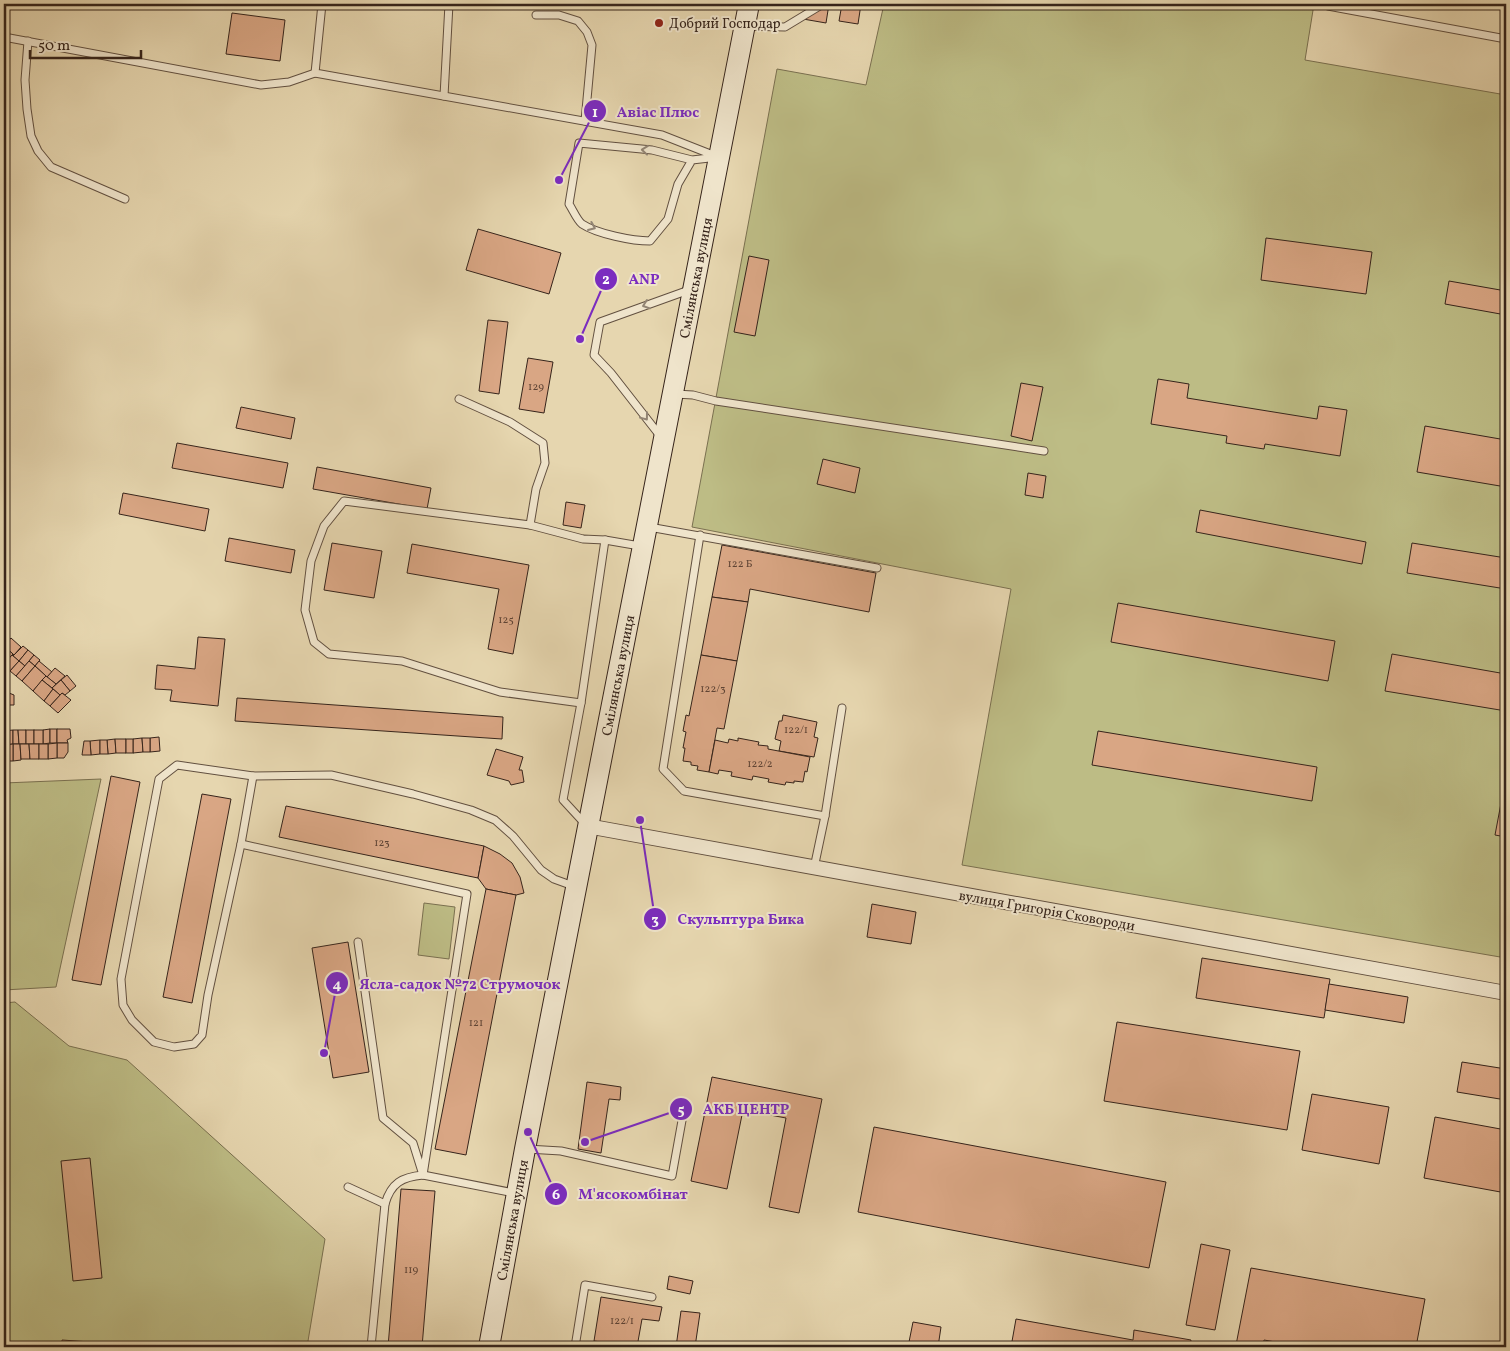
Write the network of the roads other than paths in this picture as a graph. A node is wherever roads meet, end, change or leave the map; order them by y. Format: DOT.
graph roads {
  1 [pos="322,4"];
  2 [pos="450,4"];
  3 [pos="749,4"];
  4 [pos="823,4"];
  5 [pos="1329,4"];
  6 [pos="536,15"];
  7 [pos="745,26"];
  8 [pos="4,37"];
  9 [pos="1506,39"];
  10 [pos="28,42"];
  11 [pos="315,73"];
  12 [pos="444,96"];
  13 [pos="585,121"];
  14 [pos="718,157"];
  15 [pos="692,160"];
  16 [pos="125,199"];
  17 [pos="692,289"];
  18 [pos="672,394"];
  19 [pos="459,399"];
  20 [pos="663,440"];
  21 [pos="1044,451"];
  22 [pos="530,525"];
  23 [pos="646,526"];
  24 [pos="700,535"];
  25 [pos="605,540"];
  26 [pos="642,547"];
  27 [pos="877,568"];
  28 [pos="581,703"];
  29 [pos="842,708"];
  30 [pos="253,776"];
  31 [pos="825,816"];
  32 [pos="587,826"];
  33 [pos="241,844"];
  34 [pos="814,868"];
  35 [pos="576,887"];
  36 [pos="358,942"];
  37 [pos="1506,993"];
  38 [pos="683,1115"];
  39 [pos="524,1149"];
  40 [pos="423,1174"];
  41 [pos="348,1187"];
  42 [pos="516,1193"];
  43 [pos="385,1204"];
  44 [pos="652,1297"];
  45 [pos="372,1347"];
  46 [pos="489,1347"];
  47 [pos="575,1347"];
  1 -- 11 [label="lane"];
  2 -- 12 [label="lane"];
  3 -- 7 [label="main road, Смілянська вулиця"];
  4 -- 7 [label="lane"];
  5 -- 9 [label="lane"];
  6 -- 13 [label="lane"];
  7 -- 14 [label="main road, Смілянська вулиця"];
  8 -- 10 [label="lane"];
  10 -- 11 [label="lane"];
  10 -- 16 [label="lane"];
  11 -- 12 [label="lane"];
  12 -- 13 [label="lane"];
  13 -- 14 [label="lane"];
  14 -- 15 [label="lane"];
  14 -- 17 [label="main road, Смілянська вулиця"];
  15 -- 15 [label="lane, one-way"];
  17 -- 18 [label="main road, Смілянська вулиця"];
  17 -- 20 [label="lane, one-way"];
  18 -- 20 [label="main road, Смілянська вулиця"];
  18 -- 21 [label="lane"];
  19 -- 22 [label="lane"];
  20 -- 23 [label="main road, Смілянська вулиця"];
  22 -- 25 [label="lane"];
  22 -- 28 [label="lane"];
  23 -- 24 [label="lane"];
  23 -- 26 [label="main road, Смілянська вулиця"];
  24 -- 27 [label="lane"];
  24 -- 31 [label="lane"];
  25 -- 26 [label="lane"];
  25 -- 28 [label="lane"];
  26 -- 32 [label="main road, Смілянська вулиця"];
  28 -- 32 [label="lane"];
  29 -- 31 [label="lane"];
  30 -- 33 [label="lane"];
  30 -- 33 [label="lane"];
  30 -- 35 [label="lane"];
  31 -- 34 [label="lane"];
  32 -- 34 [label="street, вулиця Григорія Сковороди"];
  32 -- 35 [label="main road, Смілянська вулиця"];
  33 -- 40 [label="lane"];
  34 -- 37 [label="street, вулиця Григорія Сковороди"];
  35 -- 39 [label="main road, Смілянська вулиця"];
  36 -- 40 [label="lane"];
  38 -- 39 [label="lane"];
  39 -- 42 [label="main road, Смілянська вулиця"];
  40 -- 42 [label="lane"];
  40 -- 43 [label="lane"];
  41 -- 43 [label="lane"];
  42 -- 46 [label="main road, Смілянська вулиця"];
  43 -- 45 [label="lane"];
  44 -- 47 [label="lane"];
}
